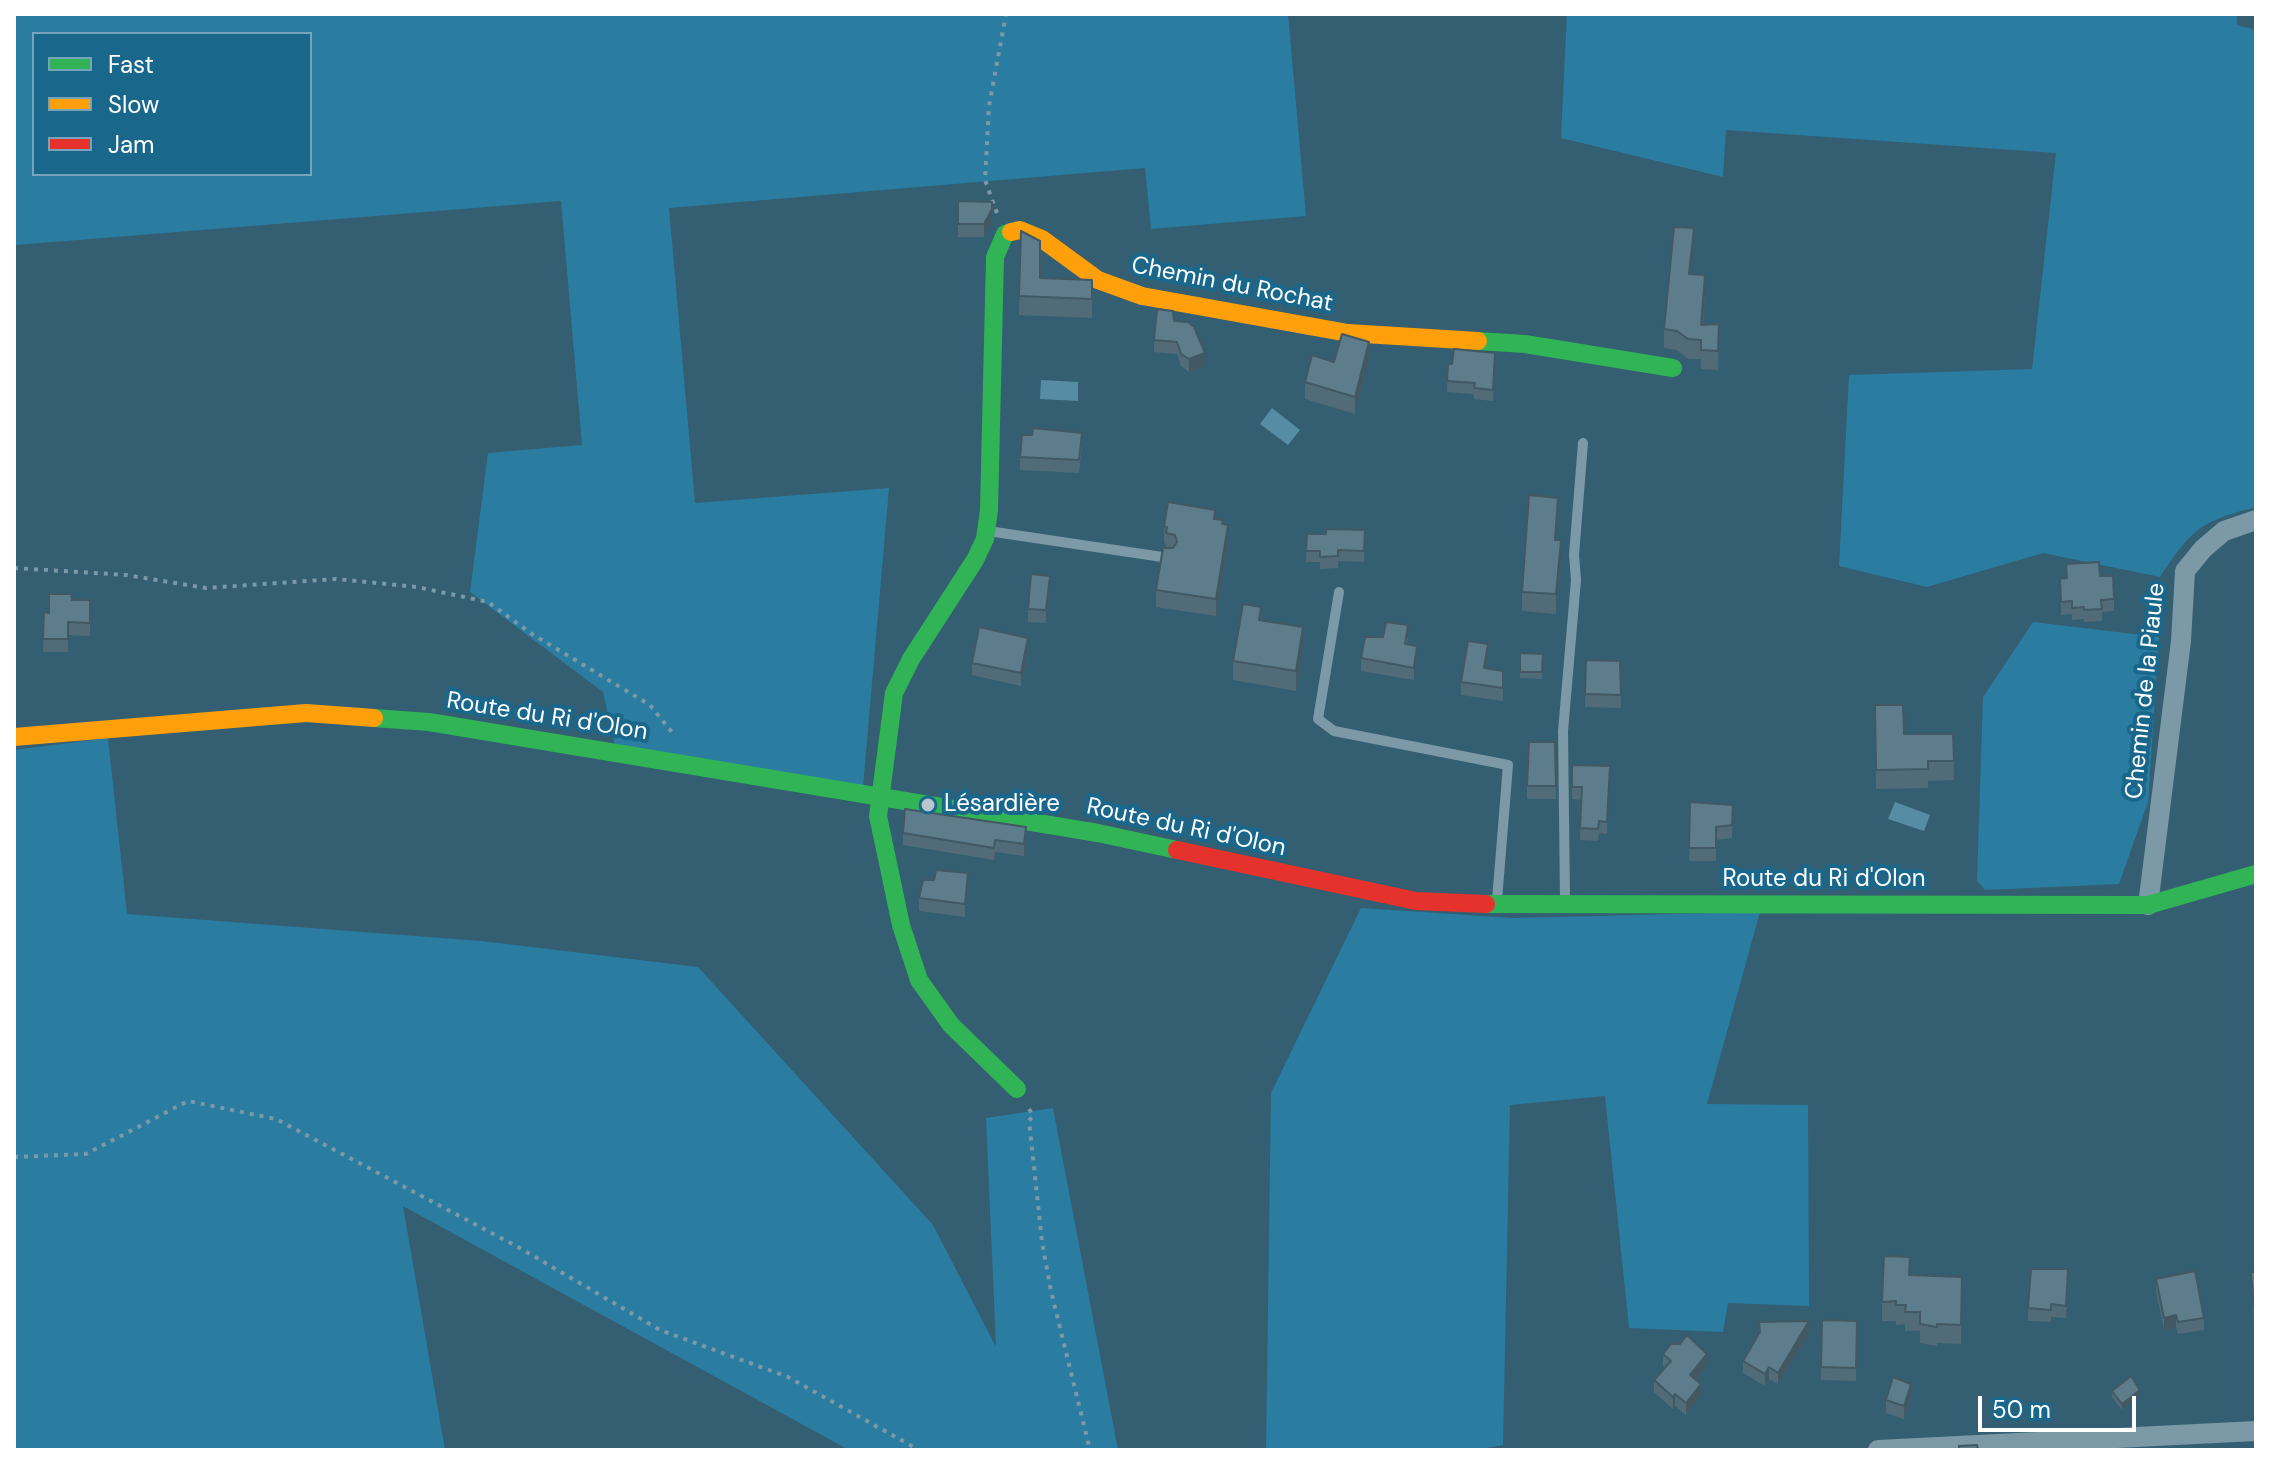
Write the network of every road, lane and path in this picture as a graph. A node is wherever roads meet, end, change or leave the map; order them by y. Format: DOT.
graph roads {
  1 [pos="1006,14"];
  2 [pos="1005,234"];
  3 [pos="1673,368"];
  4 [pos="1583,443"];
  5 [pos="2256,520"];
  6 [pos="986,530"];
  7 [pos="1169,558"];
  8 [pos="14,568"];
  9 [pos="1339,592"];
  10 [pos="14,737"];
  11 [pos="697,765"];
  12 [pos="882,798"];
  13 [pos="2256,874"];
  14 [pos="1497,904"];
  15 [pos="1566,904"];
  16 [pos="2148,905"];
  17 [pos="1017,1089"];
  18 [pos="14,1157"];
  19 [pos="2256,1431"];
  20 [pos="919,1450"];
  21 [pos="1090,1450"];
  22 [pos="1878,1450"];
  1 -- 2 [label="path"];
  2 -- 3 [label="street, Chemin du Rochat"];
  2 -- 6 [label="street"];
  4 -- 15 [label="lane"];
  5 -- 16 [label="street, Chemin de la Piaule"];
  6 -- 7 [label="lane"];
  6 -- 12 [label="street"];
  8 -- 11 [label="path"];
  9 -- 14 [label="lane"];
  10 -- 11 [label="street, Route du Ri d'Olon"];
  11 -- 12 [label="street, Route du Ri d'Olon"];
  12 -- 14 [label="street, Route du Ri d'Olon"];
  12 -- 17 [label="street"];
  13 -- 16 [label="street, Route du Ri d'Olon"];
  14 -- 15 [label="street, Route du Ri d'Olon"];
  15 -- 16 [label="street, Route du Ri d'Olon"];
  17 -- 21 [label="path"];
  18 -- 20 [label="path"];
  19 -- 22 [label="street"];
}
